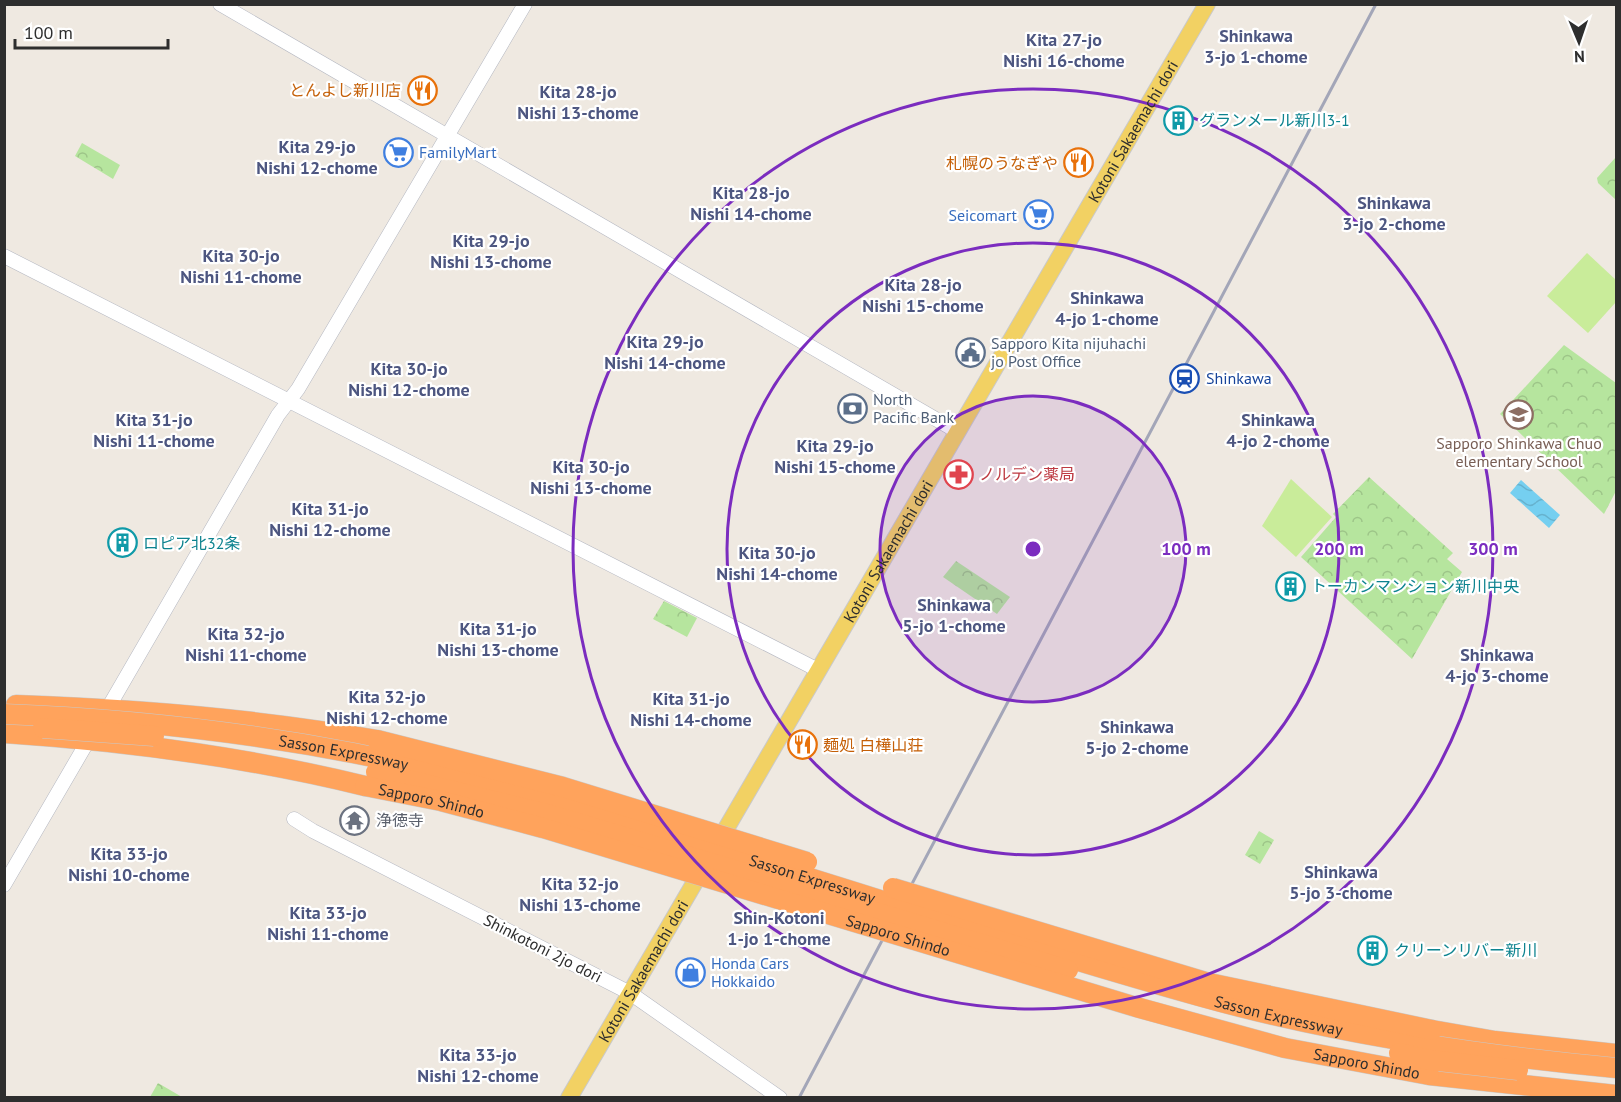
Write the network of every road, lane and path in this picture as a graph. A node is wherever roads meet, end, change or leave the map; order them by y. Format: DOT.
graph roads {
  1 [pos="220,4"];
  2 [pos="525,4"];
  3 [pos="1207,4"];
  4 [pos="448,137"];
  5 [pos="4,256"];
  6 [pos="289,400"];
  7 [pos="958,432"];
  8 [pos="818,670"];
  9 [pos="4,705"];
  10 [pos="108,709"];
  11 [pos="4,714"];
  12 [pos="4,726"];
  13 [pos="4,733"];
  14 [pos="89,740"];
  15 [pos="294,819"];
  16 [pos="4,885"];
  17 [pos="630,993"];
  18 [pos="1617,1054"];
  19 [pos="1617,1068"];
  20 [pos="1617,1081"];
  21 [pos="1617,1095"];
  22 [pos="569,1098"];
  23 [pos="780,1098"];
  1 -- 4 [label="street"];
  2 -- 4 [label="street"];
  3 -- 7 [label="main road, Kotoni Sakaemachi dori"];
  4 -- 6 [label="street"];
  4 -- 7 [label="street"];
  5 -- 6 [label="street"];
  6 -- 8 [label="street"];
  6 -- 10 [label="street"];
  7 -- 8 [label="main road, Kotoni Sakaemachi dori"];
  8 -- 17 [label="main road, Kotoni Sakaemachi dori"];
  9 -- 10 [label="highway"];
  10 -- 14 [label="street"];
  10 -- 18 [label="highway, bridge"];
  11 -- 19 [label="highway, Sasson Expressway, bridge"];
  12 -- 20 [label="highway, Sasson Expressway, bridge"];
  13 -- 14 [label="highway, Sapporo Shindo"];
  14 -- 16 [label="street"];
  14 -- 21 [label="highway, Sapporo Shindo, bridge"];
  15 -- 17 [label="street, Shinkotoni 2jo dori"];
  17 -- 22 [label="main road, Kotoni Sakaemachi dori"];
  17 -- 23 [label="street, Shinkotoni 2jo dori"];
}
